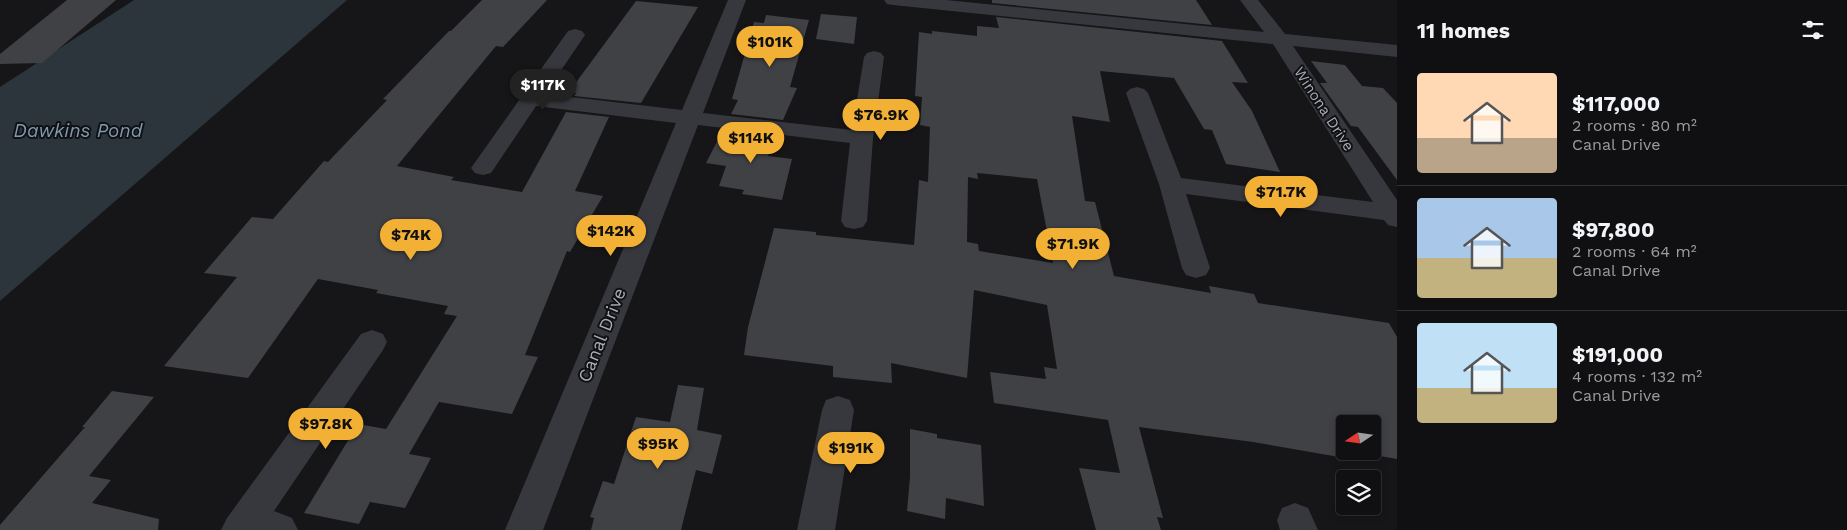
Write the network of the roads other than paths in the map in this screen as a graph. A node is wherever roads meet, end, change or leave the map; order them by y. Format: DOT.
graph roads {
  1 [pos="737,0"];
  2 [pos="893,0"];
  3 [pos="1250,0"];
  4 [pos="576,35"];
  5 [pos="1279,39"];
  6 [pos="1397,51"];
  7 [pos="874,57"];
  8 [pos="1137,93"];
  9 [pos="529,100"];
  10 [pos="689,119"];
  11 [pos="862,138"];
  12 [pos="483,168"];
  13 [pos="1171,184"];
  14 [pos="1396,215"];
  15 [pos="854,221"];
  16 [pos="1196,268"];
  17 [pos="372,342"];
  18 [pos="838,410"];
  19 [pos="255,527"];
  20 [pos="524,530"];
  21 [pos="816,530"];
  1 -- 10 [label="street, Canal Drive"];
  2 -- 5 [label="street"];
  3 -- 5 [label="street, Winona Drive"];
  4 -- 9 [label="street"];
  5 -- 6 [label="street"];
  5 -- 14 [label="street, Winona Drive"];
  7 -- 11 [label="street"];
  8 -- 13 [label="street"];
  9 -- 10 [label="street"];
  9 -- 12 [label="street"];
  10 -- 11 [label="street"];
  10 -- 20 [label="street, Canal Drive"];
  11 -- 15 [label="street"];
  13 -- 14 [label="street"];
  13 -- 16 [label="street"];
  17 -- 19 [label="street"];
  18 -- 21 [label="street"];
}
